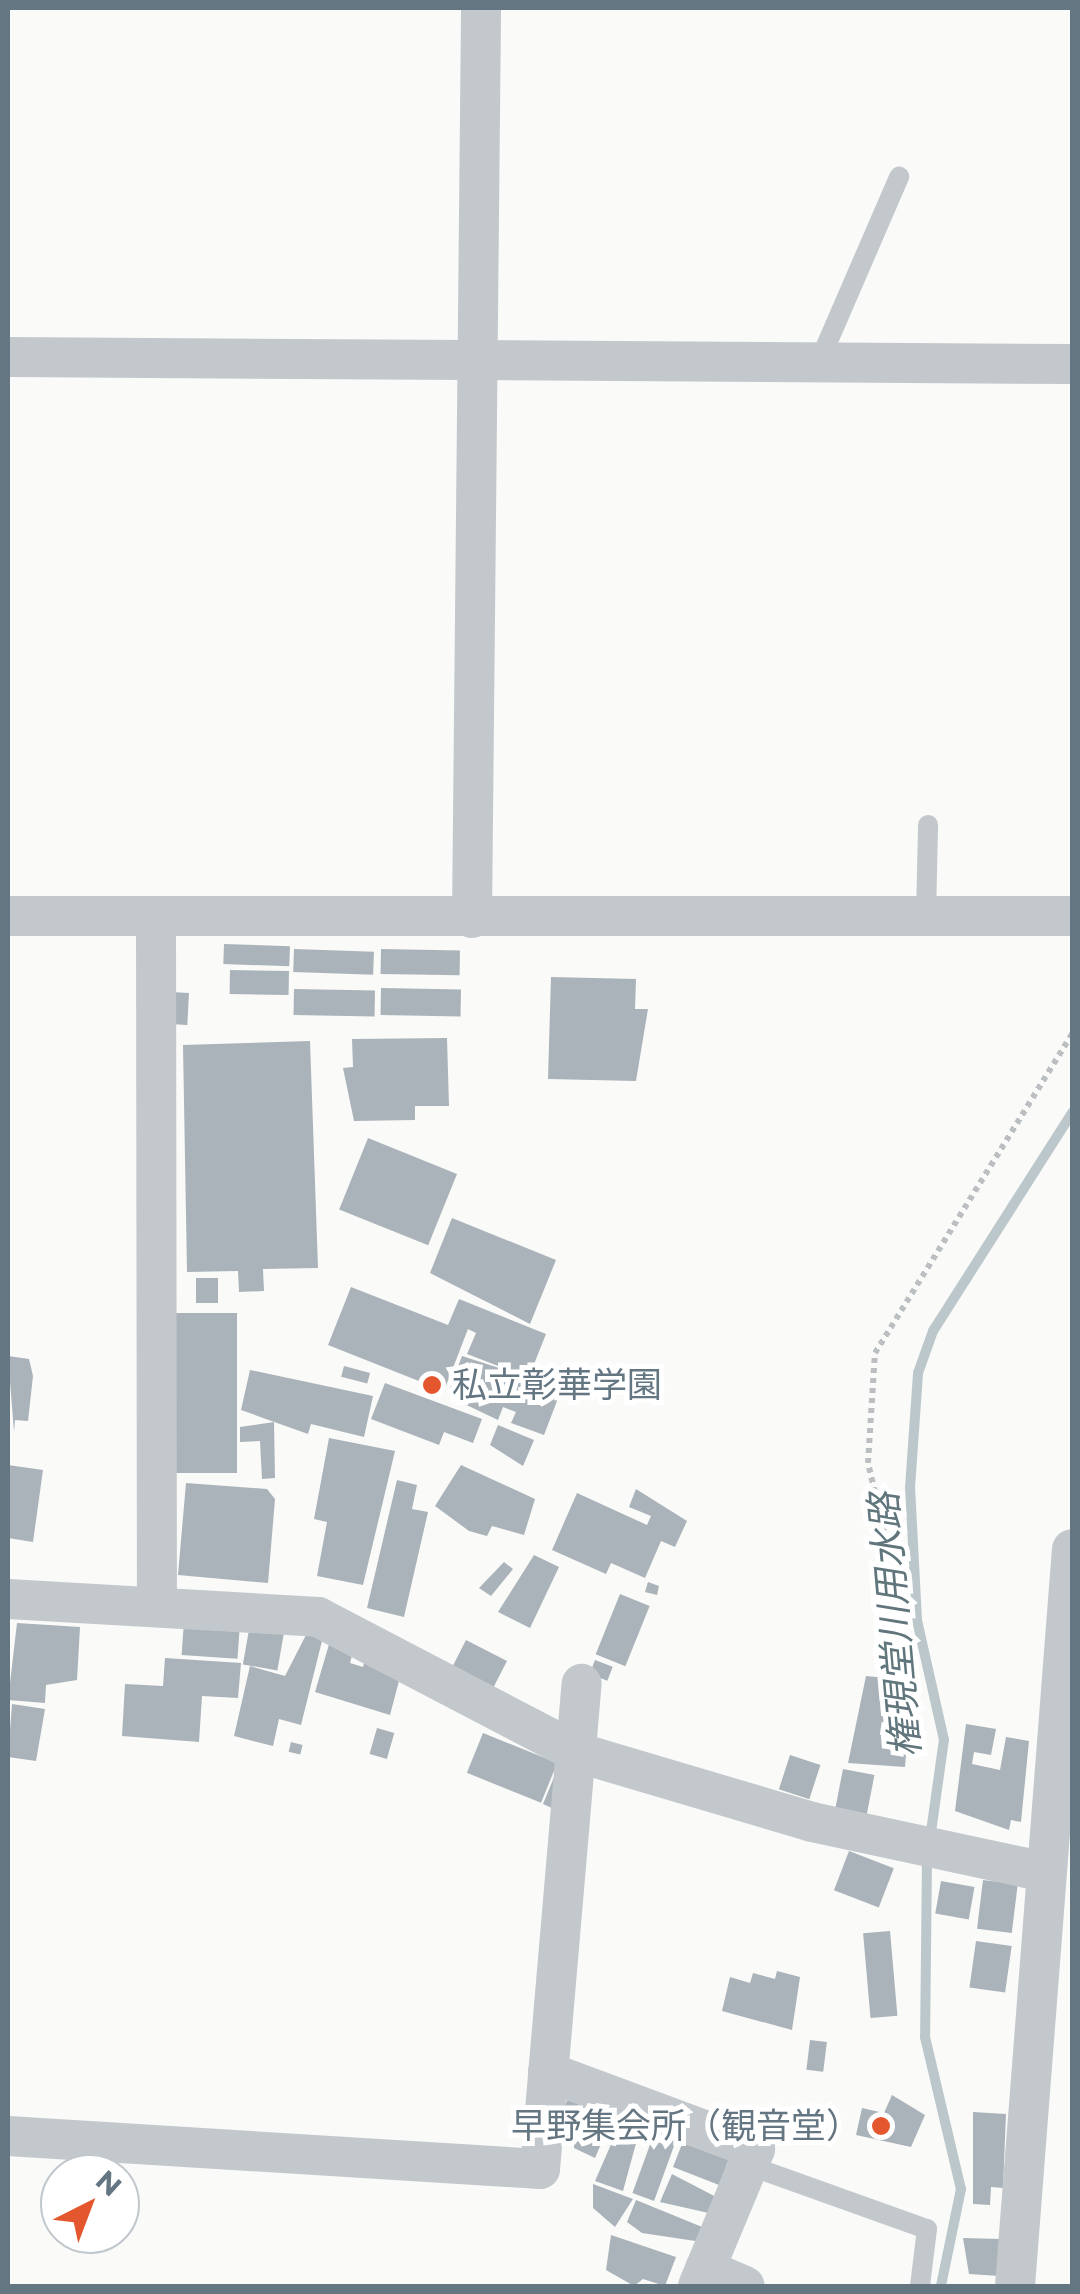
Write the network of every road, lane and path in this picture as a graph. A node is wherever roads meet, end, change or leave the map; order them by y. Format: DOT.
graph roads {
  1 [pos="481,8"];
  2 [pos="899,177"];
  3 [pos="8,358"];
  4 [pos="819,362"];
  5 [pos="475,364"];
  6 [pos="1072,364"];
  7 [pos="928,825"];
  8 [pos="8,916"];
  9 [pos="926,916"];
  10 [pos="1072,916"];
  11 [pos="156,917"];
  12 [pos="472,918"];
  13 [pos="1072,1034"];
  14 [pos="884,1531"];
  15 [pos="1072,1548"];
  16 [pos="8,1599"];
  17 [pos="157,1608"];
  18 [pos="582,1684"];
  19 [pos="576,1752"];
  20 [pos="1046,1872"];
  21 [pos="548,2072"];
  22 [pos="8,2136"];
  23 [pos="748,2165"];
  24 [pos="702,2278"];
  25 [pos="745,2286"];
  26 [pos="920,2286"];
  27 [pos="1015,2286"];
  1 -- 5 [label="street"];
  2 -- 4 [label="lane"];
  3 -- 5 [label="street"];
  4 -- 5 [label="street"];
  4 -- 6 [label="street"];
  5 -- 12 [label="street"];
  7 -- 9 [label="lane"];
  8 -- 11 [label="street"];
  9 -- 10 [label="street"];
  9 -- 12 [label="street"];
  11 -- 12 [label="street"];
  11 -- 17 [label="street"];
  13 -- 14 [label="path"];
  15 -- 20 [label="street"];
  16 -- 17 [label="street"];
  17 -- 19 [label="street"];
  18 -- 19 [label="street"];
  19 -- 20 [label="street"];
  19 -- 21 [label="street"];
  20 -- 27 [label="street"];
  21 -- 22 [label="street"];
  21 -- 23 [label="street"];
  23 -- 24 [label="street"];
  23 -- 26 [label="lane"];
  24 -- 25 [label="street"];
}
